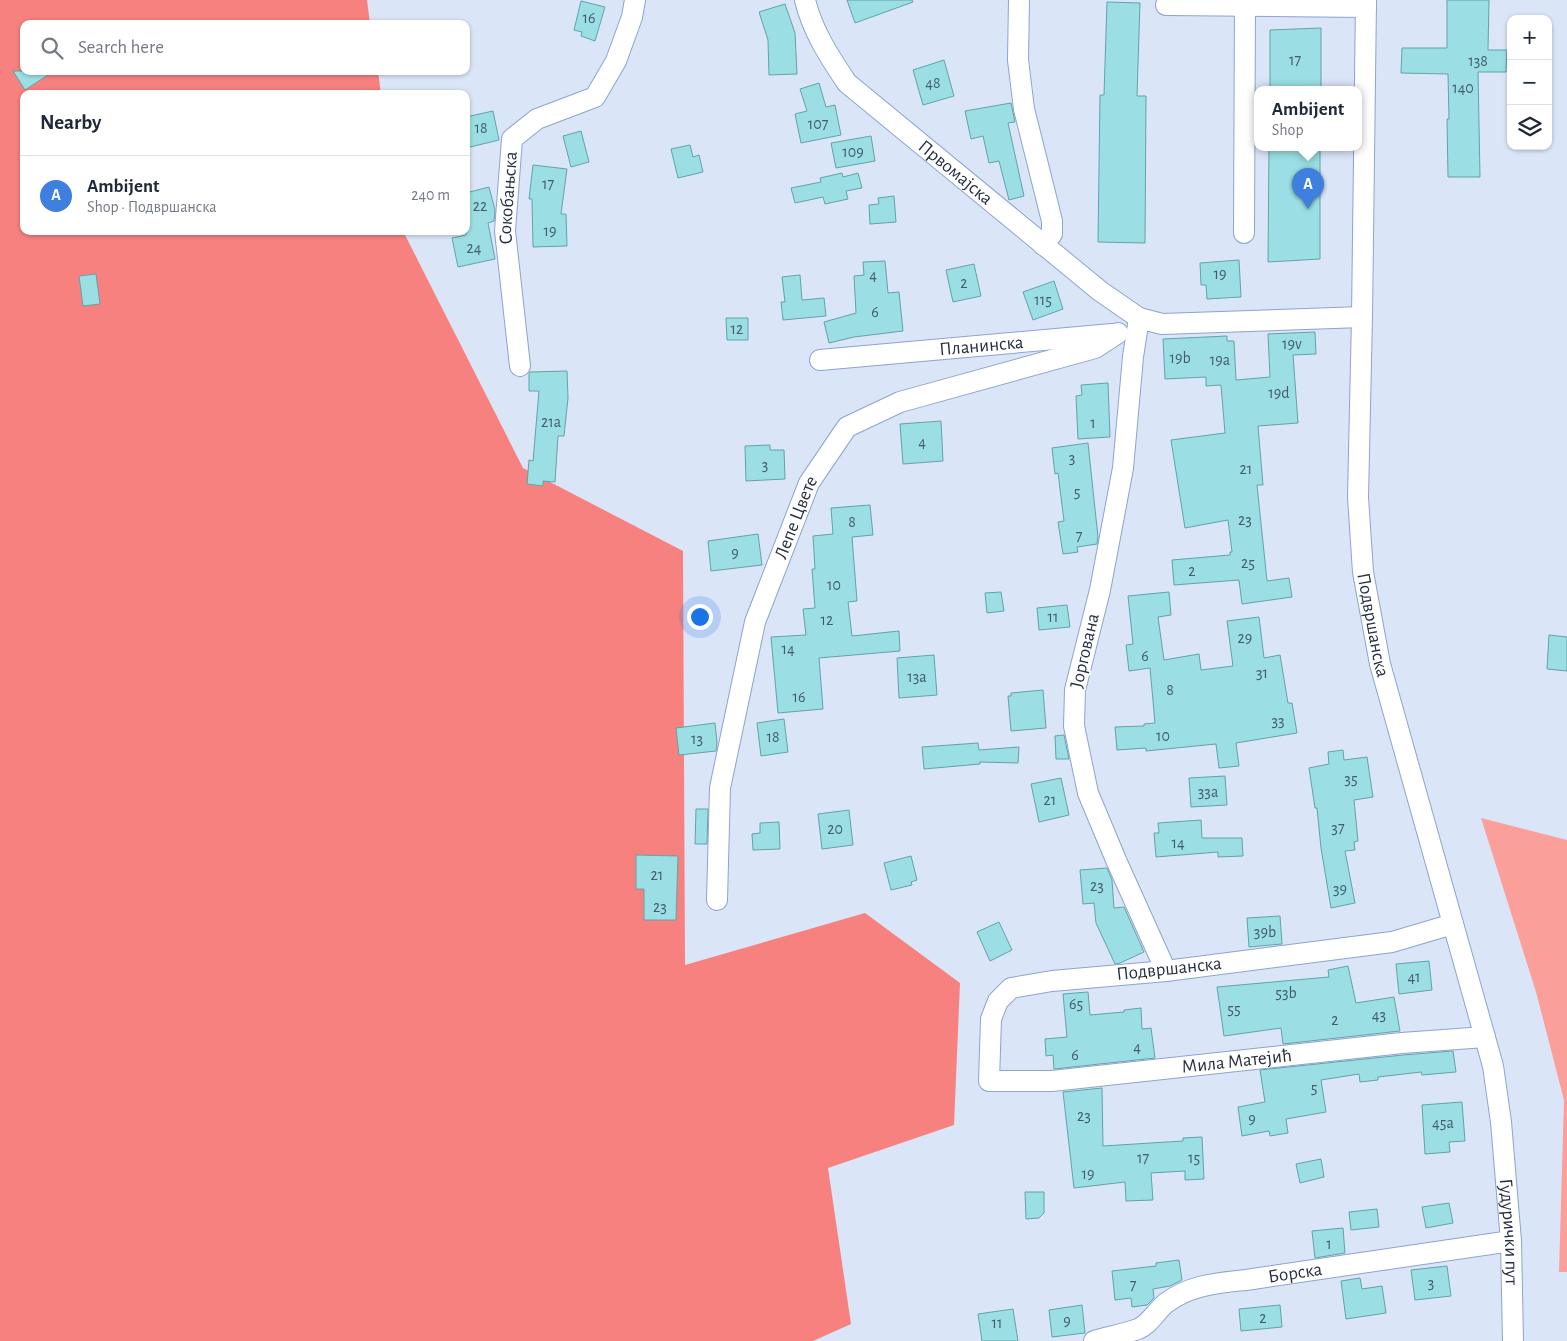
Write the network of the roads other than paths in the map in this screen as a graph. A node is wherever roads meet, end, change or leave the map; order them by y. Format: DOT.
graph roads {
  1 [pos="635,0"];
  2 [pos="805,0"];
  3 [pos="1019,0"];
  4 [pos="1245,3"];
  5 [pos="1366,3"];
  6 [pos="1166,5"];
  7 [pos="1244,233"];
  8 [pos="1043,244"];
  9 [pos="1362,317"];
  10 [pos="1139,318"];
  11 [pos="1118,333"];
  12 [pos="820,360"];
  13 [pos="520,366"];
  14 [pos="717,900"];
  15 [pos="1454,924"];
  16 [pos="1166,971"];
  17 [pos="1485,1037"];
  18 [pos="989,1081"];
  19 [pos="1501,1122"];
  20 [pos="1510,1241"];
  21 [pos="1094,1341"];
  22 [pos="1513,1341"];
  1 -- 13 [label="street, Сокобањска"];
  2 -- 8 [label="street, Првомајска"];
  3 -- 8 [label="street"];
  4 -- 5 [label="street"];
  4 -- 6 [label="street"];
  4 -- 7 [label="street"];
  5 -- 9 [label="street, Подвршанска"];
  8 -- 10 [label="street, Првомајска"];
  9 -- 10 [label="street"];
  9 -- 15 [label="street, Подвршанска"];
  10 -- 11 [label="street"];
  10 -- 16 [label="street, Јоргована"];
  11 -- 12 [label="street, Планинска"];
  11 -- 14 [label="street, Лепе Цвете"];
  15 -- 16 [label="street, Подвршанска"];
  15 -- 17 [label="street, Подвршанска"];
  16 -- 18 [label="street, Подвршанска"];
  17 -- 18 [label="street, Мила Матејић"];
  17 -- 19 [label="street, Подвршанска"];
  19 -- 20 [label="street, Гудурички пут"];
  20 -- 21 [label="street, Борска"];
  20 -- 22 [label="street, Гудурички пут"];
}
